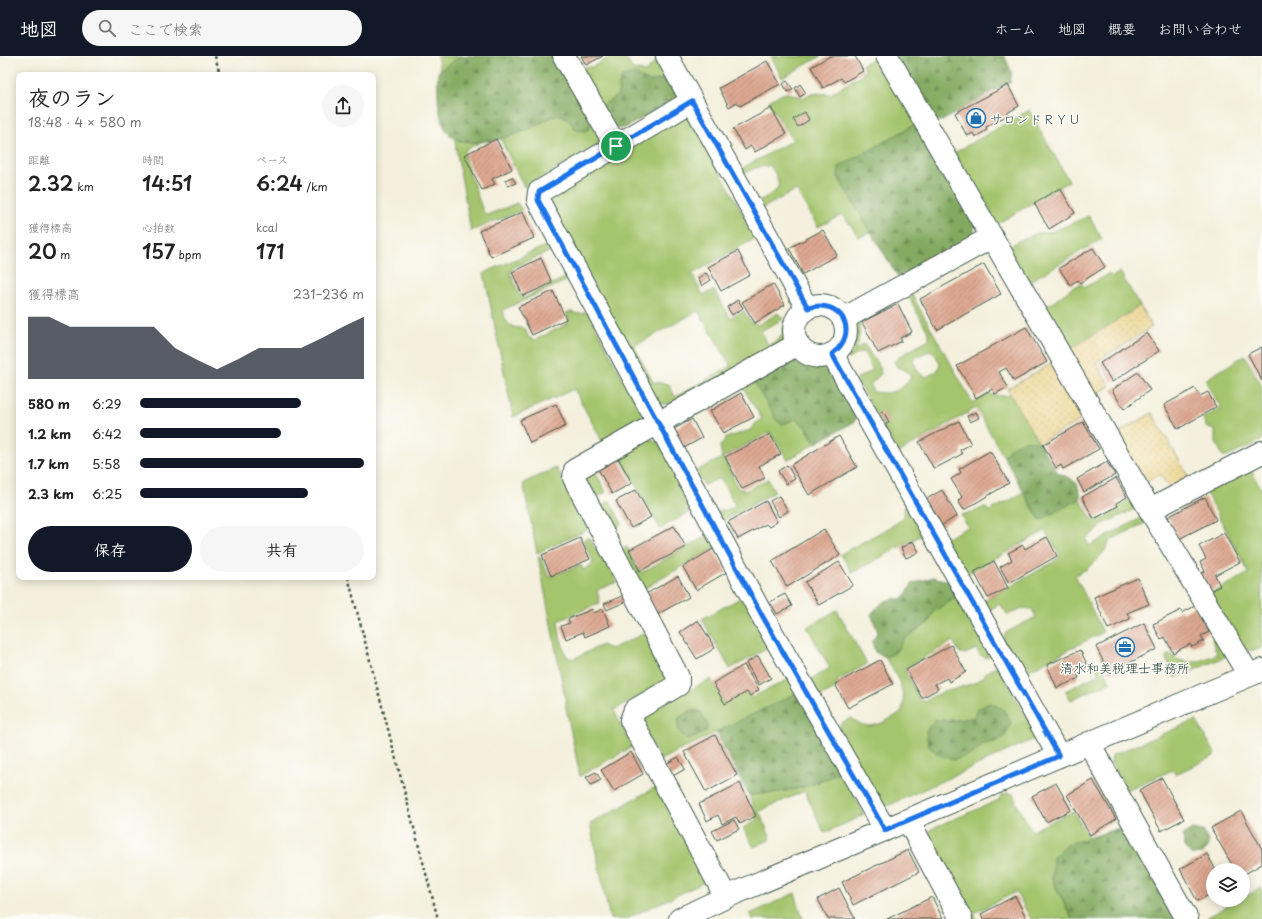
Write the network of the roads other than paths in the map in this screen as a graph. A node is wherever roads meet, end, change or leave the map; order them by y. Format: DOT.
graph roads {
  1 [pos="564,56"];
  2 [pos="667,56"];
  3 [pos="887,56"];
  4 [pos="692,101"];
  5 [pos="616,146"];
  6 [pos="992,237"];
  7 [pos="808,308"];
  8 [pos="843,319"];
  9 [pos="798,344"];
  10 [pos="832,354"];
  11 [pos="658,423"];
  12 [pos="1262,452"];
  13 [pos="1150,510"];
  14 [pos="1256,672"];
  15 [pos="1089,743"];
  16 [pos="1059,756"];
  17 [pos="908,820"];
  18 [pos="885,830"];
  19 [pos="726,897"];
  20 [pos="680,919"];
  21 [pos="961,919"];
  22 [pos="1187,919"];
  1 -- 5 [label="street"];
  2 -- 4 [label="street"];
  3 -- 6 [label="street"];
  4 -- 5 [label="street"];
  4 -- 7 [label="street"];
  5 -- 11 [label="street"];
  6 -- 8 [label="street"];
  6 -- 13 [label="street"];
  7 -- 8 [label="street"];
  7 -- 9 [label="street"];
  8 -- 10 [label="street"];
  9 -- 10 [label="street"];
  9 -- 11 [label="street"];
  10 -- 16 [label="street"];
  11 -- 18 [label="street"];
  11 -- 19 [label="street"];
  12 -- 13 [label="street"];
  13 -- 14 [label="street"];
  14 -- 15 [label="street"];
  15 -- 16 [label="street"];
  15 -- 22 [label="street"];
  16 -- 17 [label="street"];
  17 -- 18 [label="street"];
  17 -- 21 [label="street"];
  18 -- 19 [label="street"];
  19 -- 20 [label="street"];
}
